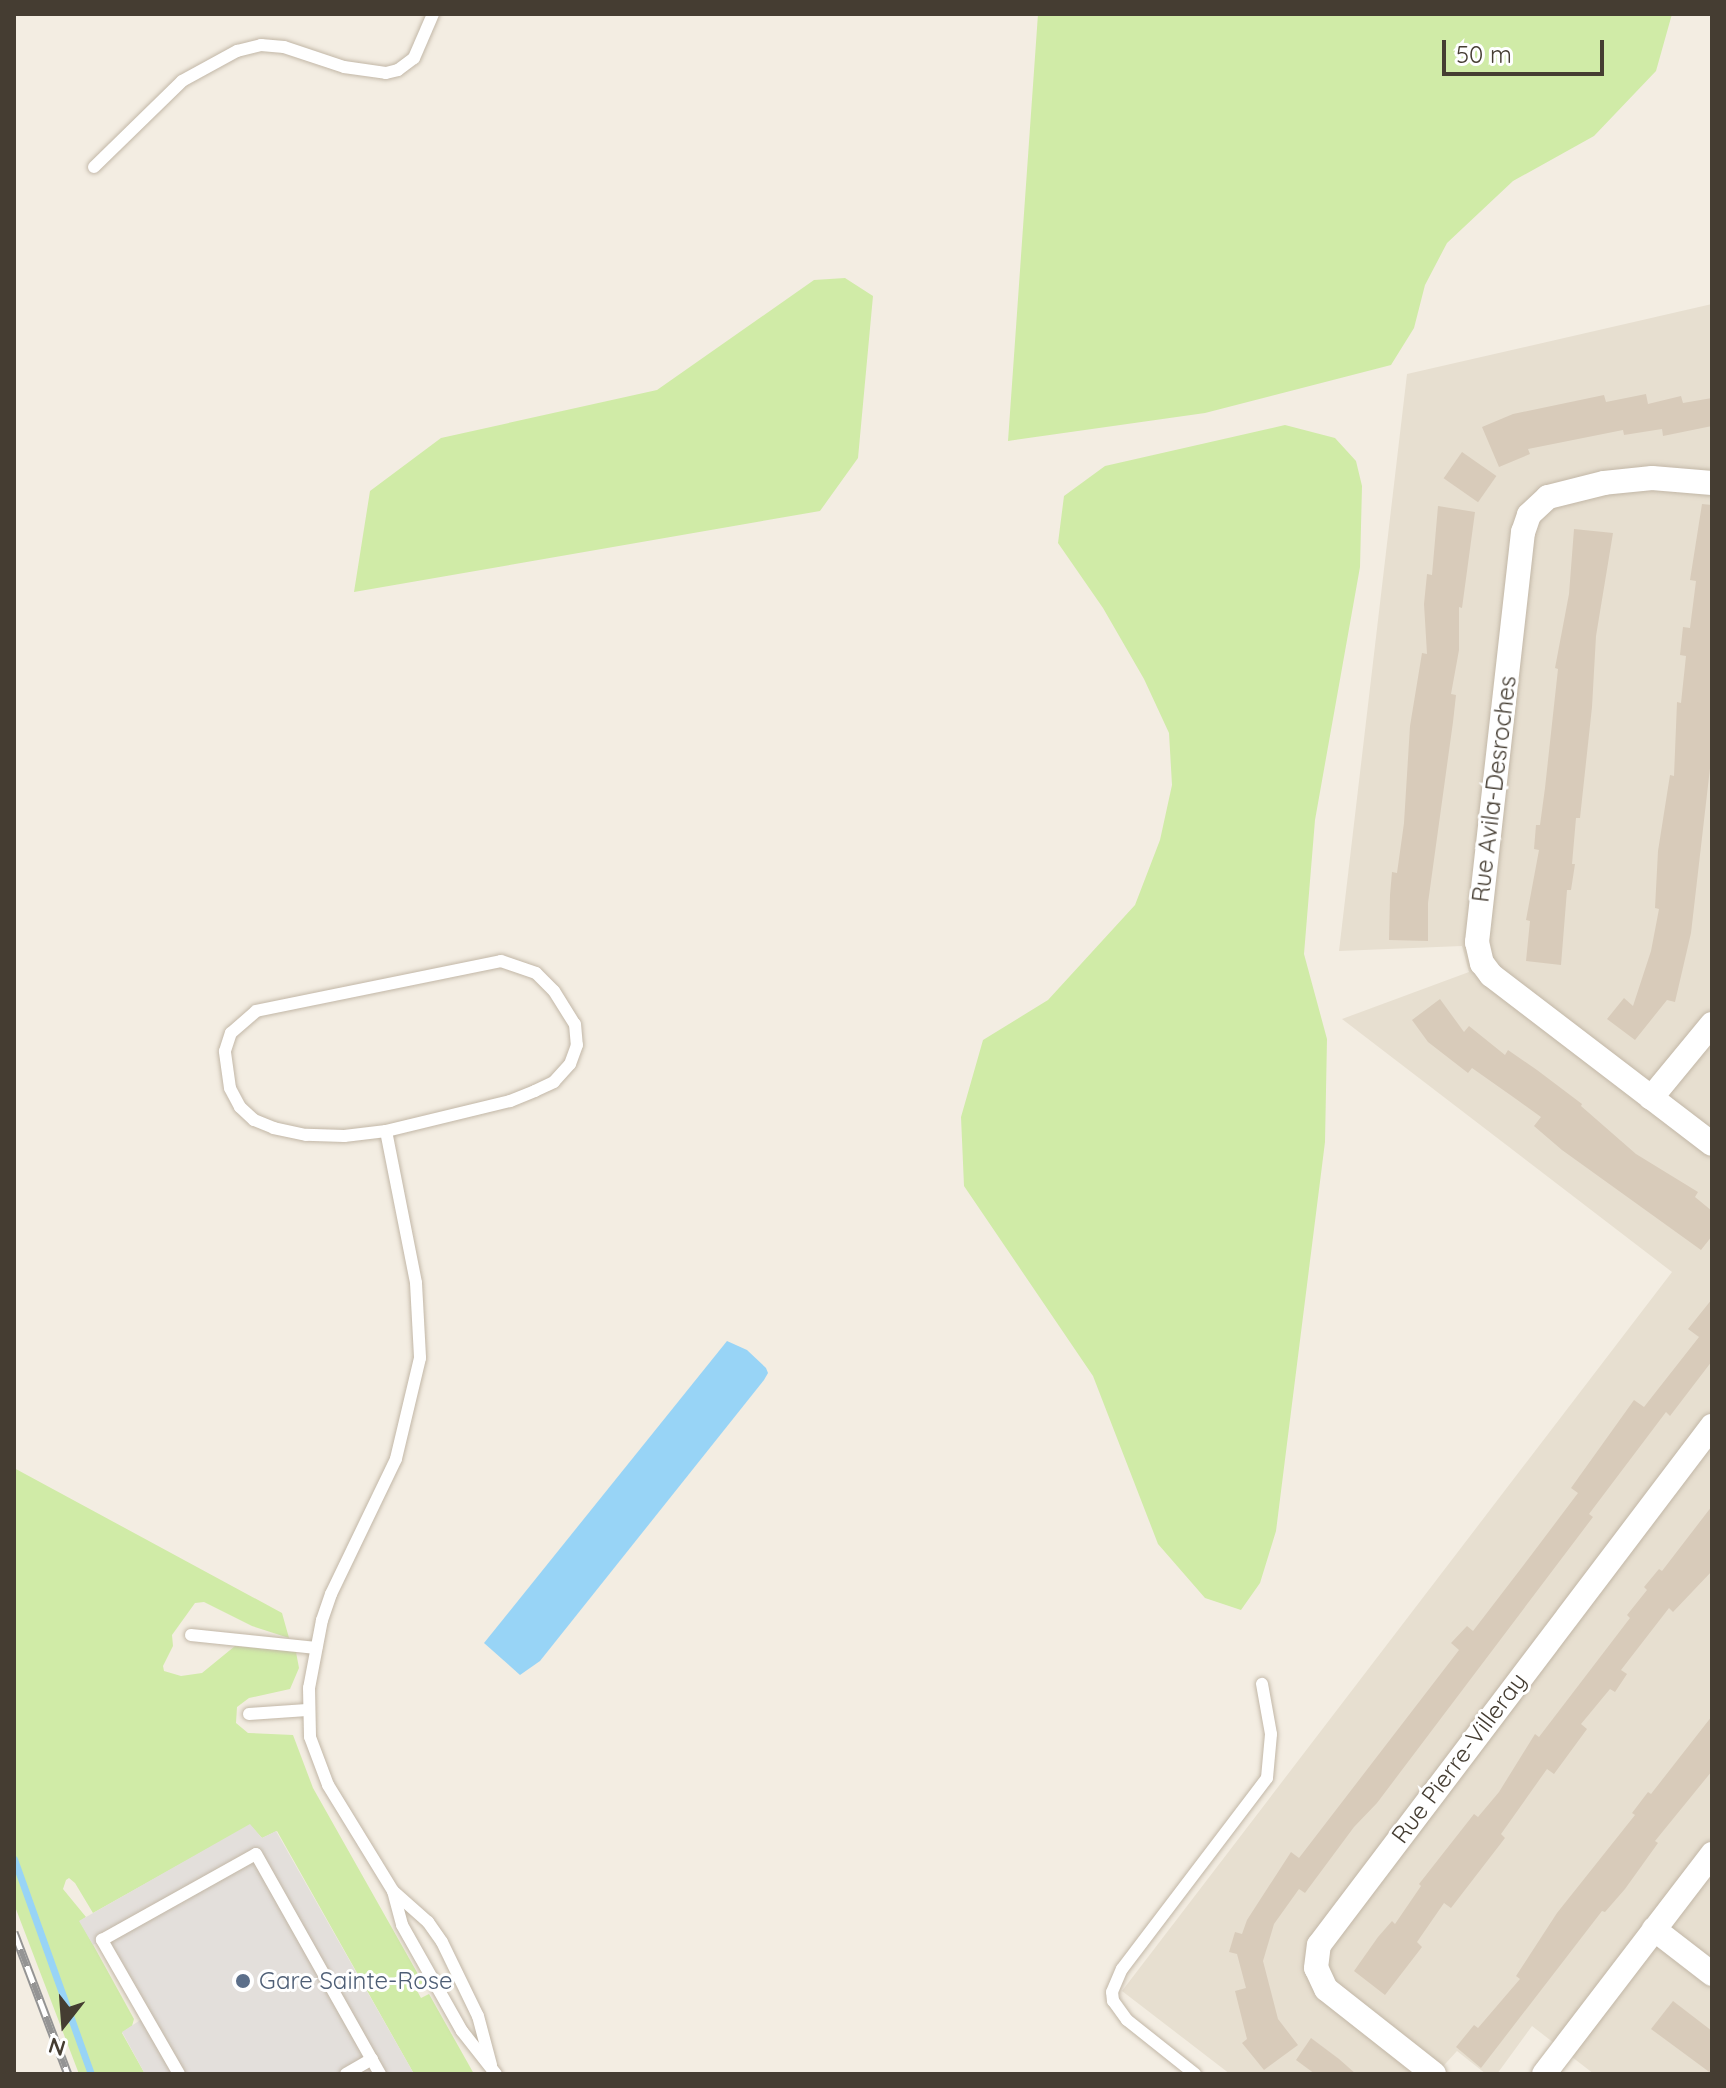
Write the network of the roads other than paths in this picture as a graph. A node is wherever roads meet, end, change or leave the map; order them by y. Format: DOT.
graph roads {
  1 [pos="433,14"];
  2 [pos="94,167"];
  3 [pos="1712,483"];
  4 [pos="1712,1024"];
  5 [pos="1651,1098"];
  6 [pos="386,1131"];
  7 [pos="1712,1144"];
  8 [pos="1712,1426"];
  9 [pos="191,1635"];
  10 [pos="316,1648"];
  11 [pos="1262,1684"];
  12 [pos="307,1710"];
  13 [pos="249,1714"];
  14 [pos="1712,1854"];
  15 [pos="393,1891"];
  16 [pos="1654,1929"];
  17 [pos="1712,1974"];
  18 [pos="372,2059"];
  19 [pos="494,2070"];
  20 [pos="179,2074"];
  21 [pos="346,2074"];
  22 [pos="380,2074"];
  23 [pos="1195,2074"];
  24 [pos="1434,2074"];
  25 [pos="1544,2074"];
  1 -- 2 [label="lane"];
  3 -- 5 [label="street, Rue Avila-Desroches"];
  4 -- 5 [label="street"];
  5 -- 7 [label="street, Rue Avila-Desroches"];
  6 -- 6 [label="lane"];
  6 -- 10 [label="lane"];
  8 -- 24 [label="street, Rue Pierre-Villeray"];
  9 -- 10 [label="lane"];
  10 -- 12 [label="lane"];
  11 -- 23 [label="lane"];
  12 -- 13 [label="lane"];
  12 -- 15 [label="lane"];
  14 -- 16 [label="street"];
  15 -- 19 [label="lane"];
  15 -- 19 [label="lane"];
  16 -- 17 [label="street"];
  16 -- 25 [label="street"];
  18 -- 20 [label="lane"];
  18 -- 21 [label="lane"];
  18 -- 22 [label="lane"];
}
